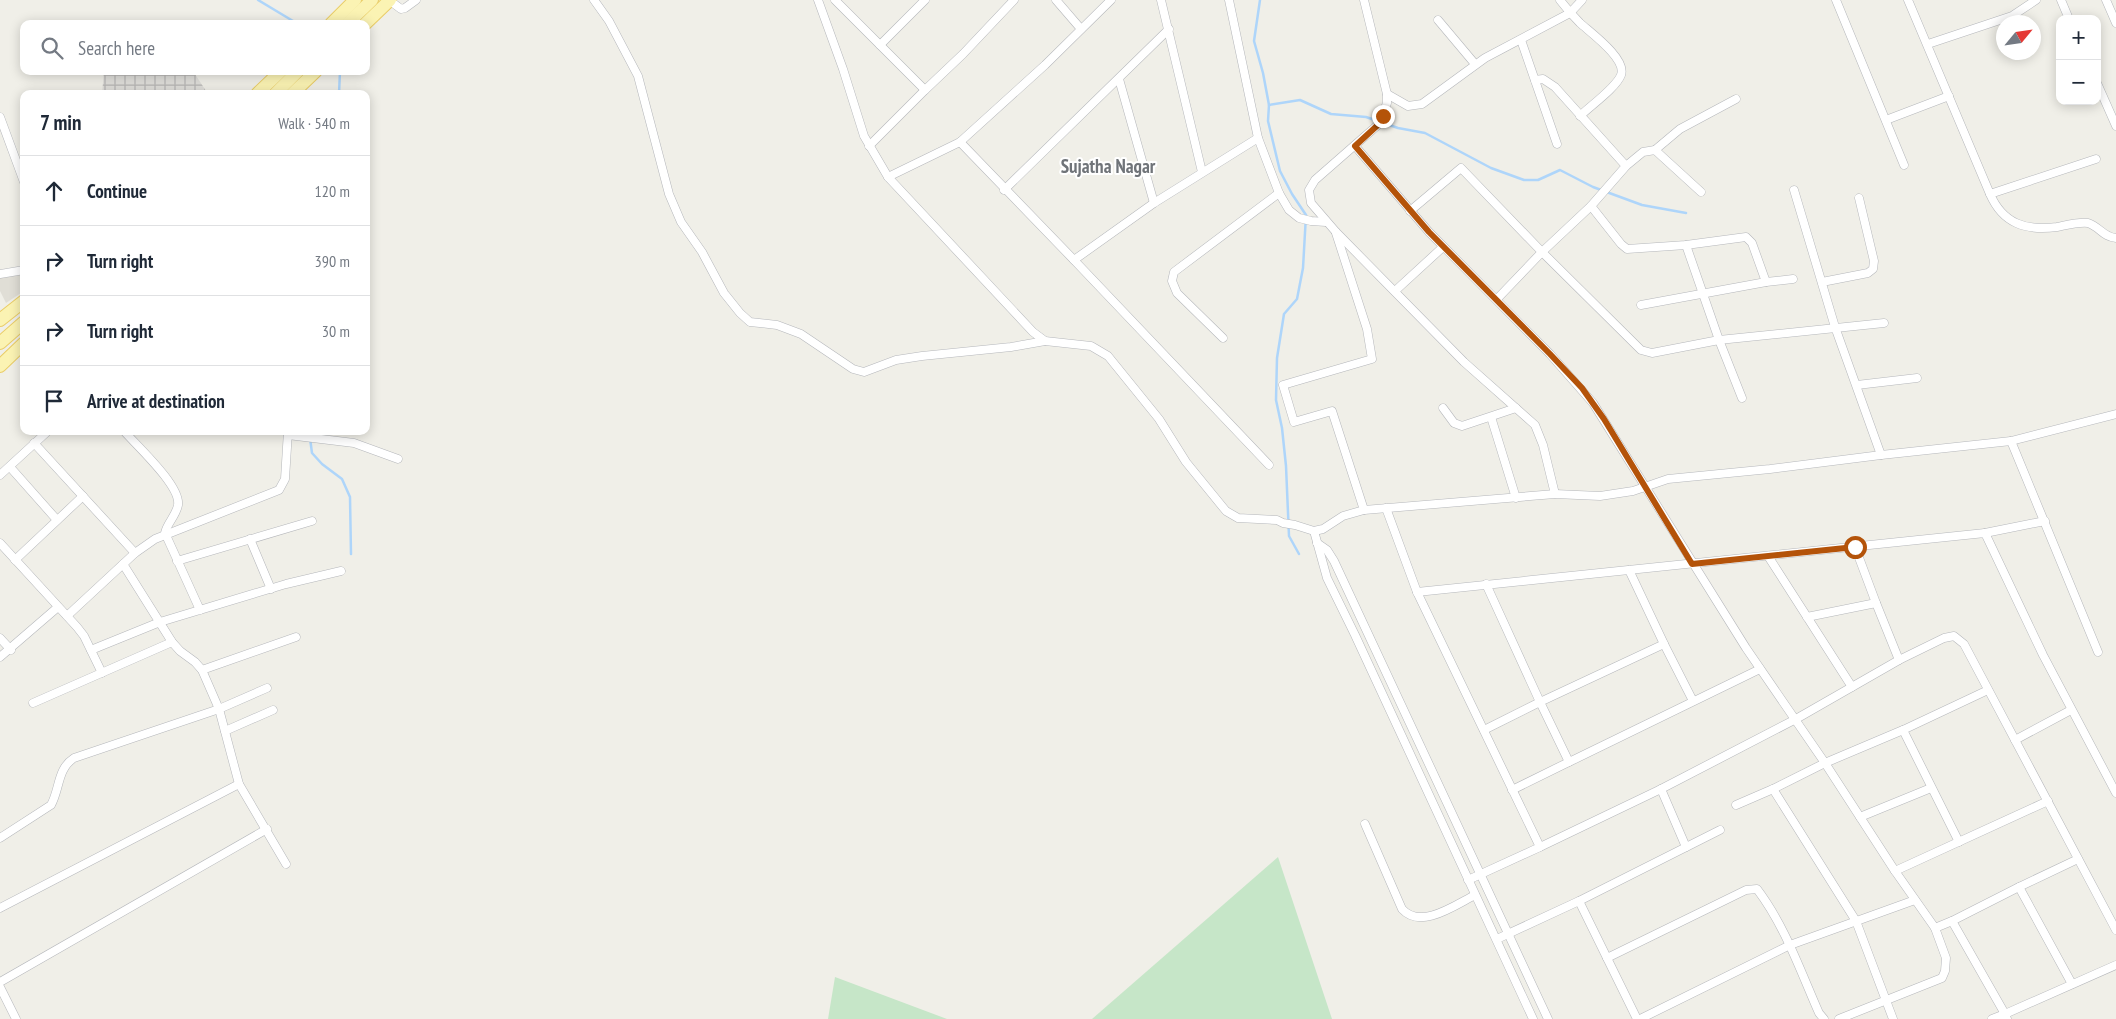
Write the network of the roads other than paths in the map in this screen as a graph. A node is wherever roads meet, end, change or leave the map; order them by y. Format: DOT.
graph roads {
  1 [pos="355,0"];
  2 [pos="372,0"];
  3 [pos="390,0"];
  4 [pos="416,0"];
  5 [pos="594,0"];
  6 [pos="818,0"];
  7 [pos="836,0"];
  8 [pos="925,0"];
  9 [pos="1014,0"];
  10 [pos="1056,0"];
  11 [pos="1111,0"];
  12 [pos="1161,0"];
  13 [pos="1229,0"];
  14 [pos="1364,0"];
  15 [pos="1560,0"];
  16 [pos="1582,0"];
  17 [pos="1836,0"];
  18 [pos="1908,0"];
  19 [pos="2036,0"];
  20 [pos="2061,0"];
  21 [pos="2106,0"];
  22 [pos="1570,12"];
  23 [pos="2067,15"];
  24 [pos="335,20"];
  25 [pos="351,20"];
  26 [pos="369,20"];
  27 [pos="1438,20"];
  28 [pos="2116,23"];
  29 [pos="1169,29"];
  30 [pos="1080,30"];
  31 [pos="1521,40"];
  32 [pos="1928,44"];
  33 [pos="880,45"];
  34 [pos="1476,64"];
  35 [pos="277,75"];
  36 [pos="294,75"];
  37 [pos="312,75"];
  38 [pos="1119,80"];
  39 [pos="1535,80"];
  40 [pos="261,90"];
  41 [pos="280,90"];
  42 [pos="296,90"];
  43 [pos="925,90"];
  44 [pos="2101,92"];
  45 [pos="1387,94"];
  46 [pos="1949,96"];
  47 [pos="1736,99"];
  48 [pos="1580,116"];
  49 [pos="0,117"];
  50 [pos="1886,120"];
  51 [pos="2116,126"];
  52 [pos="1258,138"];
  53 [pos="960,142"];
  54 [pos="1557,144"];
  55 [pos="869,146"];
  56 [pos="1355,146"];
  57 [pos="1655,150"];
  58 [pos="2096,159"];
  59 [pos="1904,165"];
  60 [pos="1626,166"];
  61 [pos="20,171"];
  62 [pos="1202,172"];
  63 [pos="888,177"];
  64 [pos="1004,190"];
  65 [pos="1794,190"];
  66 [pos="1701,192"];
  67 [pos="1279,193"];
  68 [pos="1990,194"];
  69 [pos="1860,198"];
  70 [pos="1154,203"];
  71 [pos="1591,206"];
  72 [pos="1410,211"];
  73 [pos="1326,222"];
  74 [pos="1336,232"];
  75 [pos="2116,238"];
  76 [pos="1686,245"];
  77 [pos="1443,247"];
  78 [pos="1542,252"];
  79 [pos="1074,260"];
  80 [pos="20,271"];
  81 [pos="0,274"];
  82 [pos="1793,279"];
  83 [pos="1766,282"];
  84 [pos="1822,282"];
  85 [pos="1395,292"];
  86 [pos="1703,293"];
  87 [pos="1496,299"];
  88 [pos="20,303"];
  89 [pos="1642,305"];
  90 [pos="0,320"];
  91 [pos="1884,323"];
  92 [pos="20,326"];
  93 [pos="1835,327"];
  94 [pos="1223,338"];
  95 [pos="1719,340"];
  96 [pos="1045,341"];
  97 [pos="0,343"];
  98 [pos="20,347"];
  99 [pos="0,366"];
  100 [pos="1917,378"];
  101 [pos="1857,385"];
  102 [pos="1742,398"];
  103 [pos="1443,408"];
  104 [pos="1516,408"];
  105 [pos="2116,414"];
  106 [pos="1491,417"];
  107 [pos="43,435"];
  108 [pos="127,435"];
  109 [pos="288,435"];
  110 [pos="295,435"];
  111 [pos="2011,441"];
  112 [pos="34,443"];
  113 [pos="1881,455"];
  114 [pos="398,459"];
  115 [pos="1269,465"];
  116 [pos="10,467"];
  117 [pos="0,475"];
  118 [pos="1644,487"];
  119 [pos="1555,494"];
  120 [pos="83,496"];
  121 [pos="1516,498"];
  122 [pos="1386,508"];
  123 [pos="1364,510"];
  124 [pos="57,520"];
  125 [pos="312,522"];
  126 [pos="2044,522"];
  127 [pos="1314,531"];
  128 [pos="165,534"];
  129 [pos="1985,534"];
  130 [pos="250,540"];
  131 [pos="0,543"];
  132 [pos="1317,543"];
  133 [pos="1855,547"];
  134 [pos="135,553"];
  135 [pos="1768,556"];
  136 [pos="15,560"];
  137 [pos="177,561"];
  138 [pos="123,564"];
  139 [pos="1692,564"];
  140 [pos="1629,570"];
  141 [pos="342,571"];
  142 [pos="1486,584"];
  143 [pos="271,589"];
  144 [pos="1417,592"];
  145 [pos="1876,603"];
  146 [pos="58,607"];
  147 [pos="200,610"];
  148 [pos="67,616"];
  149 [pos="1807,617"];
  150 [pos="160,622"];
  151 [pos="296,637"];
  152 [pos="0,638"];
  153 [pos="172,642"];
  154 [pos="1664,644"];
  155 [pos="11,650"];
  156 [pos="91,650"];
  157 [pos="2098,652"];
  158 [pos="0,658"];
  159 [pos="1899,660"];
  160 [pos="1760,669"];
  161 [pos="202,670"];
  162 [pos="102,673"];
  163 [pos="1852,687"];
  164 [pos="267,688"];
  165 [pos="1988,690"];
  166 [pos="1693,701"];
  167 [pos="1540,702"];
  168 [pos="33,703"];
  169 [pos="219,709"];
  170 [pos="273,710"];
  171 [pos="2071,710"];
  172 [pos="1796,719"];
  173 [pos="1484,730"];
  174 [pos="1902,730"];
  175 [pos="225,731"];
  176 [pos="2015,740"];
  177 [pos="1569,762"];
  178 [pos="1825,763"];
  179 [pos="239,784"];
  180 [pos="1931,788"];
  181 [pos="1661,789"];
  182 [pos="1512,790"];
  183 [pos="1773,790"];
  184 [pos="2116,793"];
  185 [pos="2048,801"];
  186 [pos="1736,805"];
  187 [pos="1860,817"];
  188 [pos="1365,824"];
  189 [pos="267,829"];
  190 [pos="1720,830"];
  191 [pos="0,838"];
  192 [pos="1959,842"];
  193 [pos="1686,847"];
  194 [pos="1540,848"];
  195 [pos="2078,859"];
  196 [pos="286,864"];
  197 [pos="1895,871"];
  198 [pos="1480,875"];
  199 [pos="1468,880"];
  200 [pos="2019,887"];
  201 [pos="1475,895"];
  202 [pos="1914,900"];
  203 [pos="1579,901"];
  204 [pos="0,908"];
  205 [pos="1952,921"];
  206 [pos="1856,922"];
  207 [pos="1935,928"];
  208 [pos="2116,930"];
  209 [pos="1509,933"];
  210 [pos="1497,939"];
  211 [pos="1790,945"];
  212 [pos="1607,958"];
  213 [pos="2116,965"];
  214 [pos="0,982"];
  215 [pos="2072,984"];
  216 [pos="0,988"];
  217 [pos="1885,1002"];
  218 [pos="2006,1016"];
  219 [pos="16,1019"];
  220 [pos="1533,1019"];
  221 [pos="1548,1019"];
  222 [pos="1639,1019"];
  223 [pos="1824,1019"];
  224 [pos="1839,1019"];
  225 [pos="1893,1019"];
  226 [pos="1992,1019"];
  1 -- 24 [label="main road"];
  2 -- 25 [label="main road"];
  3 -- 4 [label="street"];
  3 -- 26 [label="main road"];
  5 -- 96 [label="street"];
  6 -- 55 [label="street"];
  7 -- 33 [label="street"];
  8 -- 33 [label="street"];
  9 -- 43 [label="street"];
  10 -- 30 [label="street"];
  11 -- 30 [label="street"];
  12 -- 29 [label="street"];
  13 -- 52 [label="street"];
  14 -- 45 [label="street"];
  15 -- 22 [label="street"];
  16 -- 22 [label="street"];
  17 -- 50 [label="street"];
  18 -- 32 [label="street"];
  19 -- 32 [label="street"];
  20 -- 23 [label="street"];
  21 -- 28 [label="street"];
  22 -- 31 [label="street"];
  22 -- 48 [label="street"];
  27 -- 34 [label="street"];
  29 -- 38 [label="street"];
  29 -- 62 [label="street"];
  30 -- 53 [label="street"];
  31 -- 34 [label="street"];
  31 -- 39 [label="street"];
  32 -- 46 [label="street"];
  33 -- 43 [label="street"];
  34 -- 45 [label="street"];
  35 -- 40 [label="main road"];
  36 -- 41 [label="main road"];
  37 -- 42 [label="main road"];
  38 -- 64 [label="street"];
  38 -- 70 [label="street"];
  39 -- 48 [label="street"];
  39 -- 54 [label="street"];
  43 -- 55 [label="street"];
  44 -- 51 [label="street"];
  45 -- 56 [label="street"];
  46 -- 50 [label="street"];
  46 -- 68 [label="street"];
  47 -- 57 [label="street"];
  48 -- 60 [label="street"];
  49 -- 61 [label="street"];
  50 -- 59 [label="street"];
  52 -- 62 [label="street"];
  52 -- 67 [label="street"];
  53 -- 63 [label="street"];
  53 -- 64 [label="street"];
  55 -- 63 [label="street"];
  56 -- 72 [label="street"];
  56 -- 73 [label="street"];
  57 -- 60 [label="street"];
  57 -- 66 [label="street"];
  58 -- 68 [label="street"];
  60 -- 71 [label="street"];
  62 -- 70 [label="street"];
  63 -- 96 [label="street"];
  64 -- 79 [label="street"];
  65 -- 84 [label="street"];
  67 -- 73 [label="street"];
  67 -- 94 [label="street"];
  68 -- 75 [label="street"];
  69 -- 84 [label="street"];
  70 -- 79 [label="street"];
  71 -- 76 [label="street"];
  71 -- 78 [label="street"];
  72 -- 77 [label="street"];
  72 -- 78 [label="street"];
  73 -- 74 [label="street"];
  74 -- 85 [label="street"];
  74 -- 123 [label="street"];
  76 -- 83 [label="street"];
  76 -- 86 [label="street"];
  77 -- 85 [label="street"];
  77 -- 87 [label="street"];
  78 -- 87 [label="street"];
  78 -- 95 [label="street"];
  79 -- 115 [label="street"];
  80 -- 81 [label="street"];
  82 -- 83 [label="street"];
  83 -- 86 [label="street"];
  84 -- 93 [label="street"];
  85 -- 104 [label="street"];
  86 -- 89 [label="street"];
  86 -- 95 [label="street"];
  87 -- 118 [label="street"];
  88 -- 90 [label="main road"];
  91 -- 93 [label="street"];
  92 -- 97 [label="main road"];
  93 -- 95 [label="street"];
  93 -- 101 [label="street"];
  95 -- 102 [label="street"];
  96 -- 127 [label="street"];
  98 -- 99 [label="main road"];
  100 -- 101 [label="street"];
  101 -- 113 [label="street"];
  103 -- 106 [label="street"];
  104 -- 106 [label="street"];
  104 -- 119 [label="street"];
  105 -- 111 [label="street"];
  106 -- 121 [label="street"];
  107 -- 112 [label="street"];
  108 -- 128 [label="street"];
  109 -- 128 [label="street"];
  110 -- 114 [label="street"];
  111 -- 113 [label="street"];
  111 -- 126 [label="street"];
  112 -- 116 [label="street"];
  112 -- 120 [label="street"];
  113 -- 118 [label="street"];
  116 -- 117 [label="street"];
  116 -- 124 [label="street"];
  118 -- 119 [label="street"];
  118 -- 139 [label="street"];
  119 -- 121 [label="street"];
  120 -- 124 [label="street"];
  120 -- 134 [label="street"];
  121 -- 122 [label="street"];
  122 -- 123 [label="street"];
  122 -- 144 [label="street"];
  123 -- 127 [label="street"];
  124 -- 136 [label="street"];
  125 -- 130 [label="street"];
  126 -- 129 [label="street"];
  126 -- 157 [label="street"];
  127 -- 132 [label="street"];
  128 -- 134 [label="street"];
  128 -- 137 [label="street"];
  129 -- 133 [label="street"];
  129 -- 171 [label="street"];
  130 -- 137 [label="street"];
  130 -- 143 [label="street"];
  131 -- 136 [label="street"];
  132 -- 198 [label="street"];
  132 -- 199 [label="street"];
  133 -- 135 [label="street"];
  133 -- 145 [label="street"];
  134 -- 138 [label="street"];
  135 -- 139 [label="street"];
  135 -- 149 [label="street"];
  136 -- 146 [label="street"];
  137 -- 147 [label="street"];
  138 -- 148 [label="street"];
  138 -- 150 [label="street"];
  139 -- 140 [label="street"];
  139 -- 160 [label="street"];
  140 -- 142 [label="street"];
  140 -- 154 [label="street"];
  141 -- 143 [label="street"];
  142 -- 144 [label="street"];
  142 -- 167 [label="street"];
  143 -- 147 [label="street"];
  144 -- 173 [label="street"];
  145 -- 149 [label="street"];
  145 -- 159 [label="street"];
  146 -- 148 [label="street"];
  146 -- 155 [label="street"];
  147 -- 150 [label="street"];
  148 -- 156 [label="street"];
  149 -- 163 [label="street"];
  150 -- 153 [label="street"];
  150 -- 156 [label="street"];
  151 -- 161 [label="street"];
  152 -- 155 [label="street"];
  153 -- 161 [label="street"];
  153 -- 162 [label="street"];
  154 -- 166 [label="street"];
  154 -- 167 [label="street"];
  155 -- 158 [label="street"];
  156 -- 162 [label="street"];
  159 -- 163 [label="street"];
  159 -- 165 [label="street"];
  160 -- 166 [label="street"];
  160 -- 172 [label="street"];
  161 -- 169 [label="street"];
  162 -- 168 [label="street"];
  163 -- 172 [label="street"];
  164 -- 169 [label="street"];
  165 -- 174 [label="street"];
  165 -- 176 [label="street"];
  166 -- 177 [label="street"];
  167 -- 173 [label="street"];
  167 -- 177 [label="street"];
  169 -- 175 [label="street"];
  169 -- 191 [label="street"];
  170 -- 175 [label="street"];
  171 -- 176 [label="street"];
  171 -- 184 [label="street"];
  172 -- 178 [label="street"];
  172 -- 181 [label="street"];
  173 -- 182 [label="street"];
  174 -- 178 [label="street"];
  174 -- 180 [label="street"];
  175 -- 179 [label="street"];
  176 -- 185 [label="street"];
  177 -- 182 [label="street"];
  178 -- 183 [label="street"];
  178 -- 187 [label="street"];
  179 -- 189 [label="street"];
  179 -- 204 [label="street"];
  180 -- 187 [label="street"];
  180 -- 192 [label="street"];
  181 -- 193 [label="street"];
  181 -- 194 [label="street"];
  182 -- 194 [label="street"];
  183 -- 186 [label="street"];
  183 -- 206 [label="street"];
  185 -- 192 [label="street"];
  185 -- 195 [label="street"];
  187 -- 197 [label="street"];
  188 -- 201 [label="street"];
  189 -- 196 [label="street"];
  189 -- 214 [label="street"];
  190 -- 193 [label="street"];
  192 -- 197 [label="street"];
  193 -- 203 [label="street"];
  194 -- 198 [label="street"];
  195 -- 200 [label="street"];
  195 -- 208 [label="street"];
  197 -- 202 [label="street"];
  198 -- 199 [label="street"];
  198 -- 209 [label="street"];
  199 -- 201 [label="street"];
  200 -- 205 [label="street"];
  200 -- 215 [label="street"];
  201 -- 210 [label="street"];
  202 -- 206 [label="street"];
  202 -- 207 [label="street"];
  203 -- 209 [label="street"];
  203 -- 212 [label="street"];
  205 -- 207 [label="street"];
  205 -- 218 [label="street"];
  206 -- 211 [label="street"];
  206 -- 217 [label="street"];
  207 -- 217 [label="street"];
  209 -- 210 [label="street"];
  209 -- 221 [label="street"];
  210 -- 220 [label="street"];
  211 -- 212 [label="street"];
  211 -- 222 [label="street"];
  211 -- 223 [label="street"];
  212 -- 222 [label="street"];
  213 -- 215 [label="street"];
  215 -- 218 [label="street"];
  216 -- 219 [label="street"];
  217 -- 224 [label="street"];
  217 -- 225 [label="street"];
  218 -- 226 [label="street"];
}
